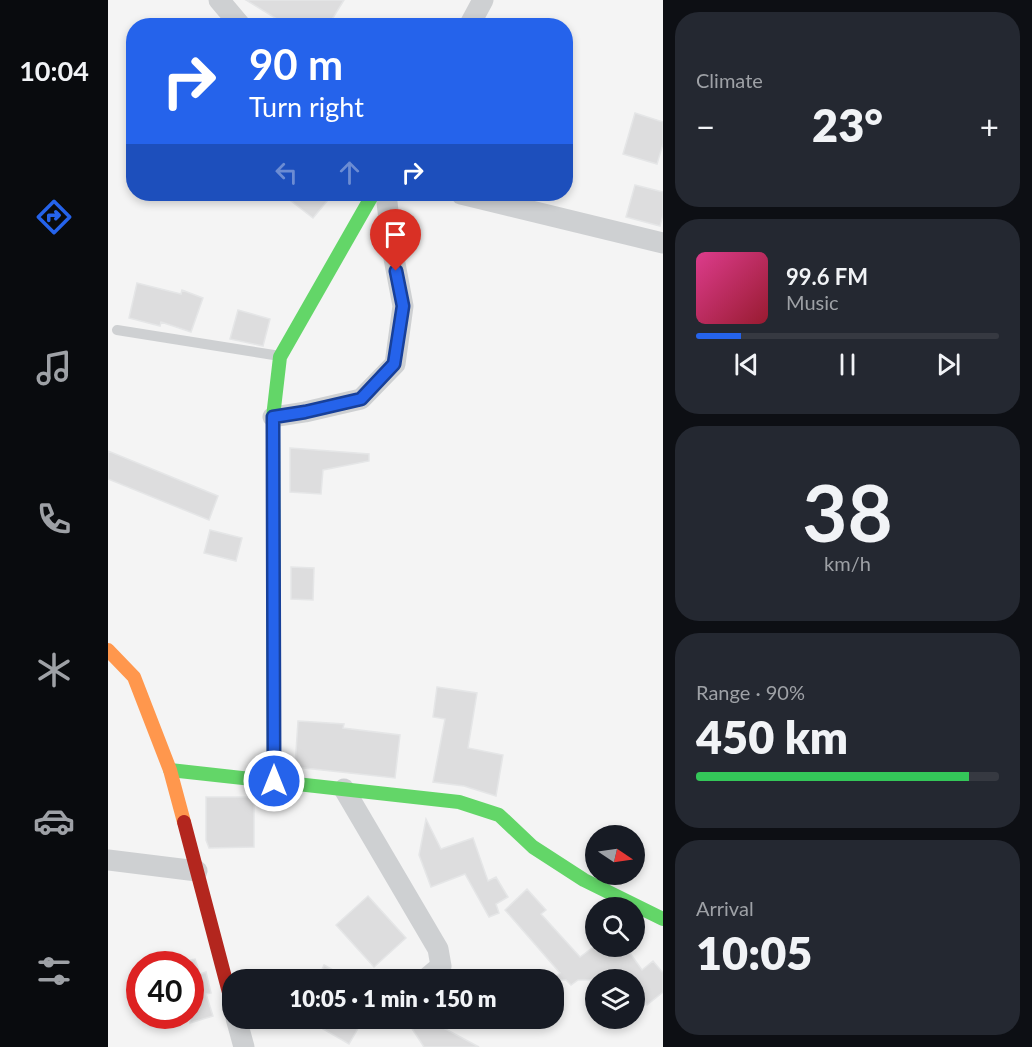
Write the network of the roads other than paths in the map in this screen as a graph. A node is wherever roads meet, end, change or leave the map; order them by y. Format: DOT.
graph roads {
  1 [pos="219,0"];
  2 [pos="483,0"];
  3 [pos="234,18"];
  4 [pos="473,18"];
  5 [pos="369,201"];
  6 [pos="387,201"];
  7 [pos="490,201"];
  8 [pos="663,243"];
  9 [pos="117,330"];
  10 [pos="280,357"];
  11 [pos="273,417"];
  12 [pos="108,650"];
  13 [pos="170,770"];
  14 [pos="274,781"];
  15 [pos="344,789"];
  16 [pos="108,860"];
  17 [pos="197,871"];
  18 [pos="663,919"];
  19 [pos="223,969"];
  20 [pos="437,969"];
  21 [pos="239,1029"];
  22 [pos="244,1047"];
  1 -- 3 [label="street"];
  2 -- 4 [label="street"];
  5 -- 10 [label="street"];
  6 -- 11 [label="street"];
  7 -- 8 [label="street"];
  9 -- 10 [label="lane"];
  10 -- 11 [label="street"];
  11 -- 14 [label="street"];
  12 -- 13 [label="street"];
  13 -- 14 [label="street"];
  13 -- 17 [label="street"];
  14 -- 15 [label="street"];
  15 -- 18 [label="street"];
  15 -- 20 [label="street"];
  16 -- 17 [label="street"];
  17 -- 19 [label="street"];
  21 -- 22 [label="street"];
}
